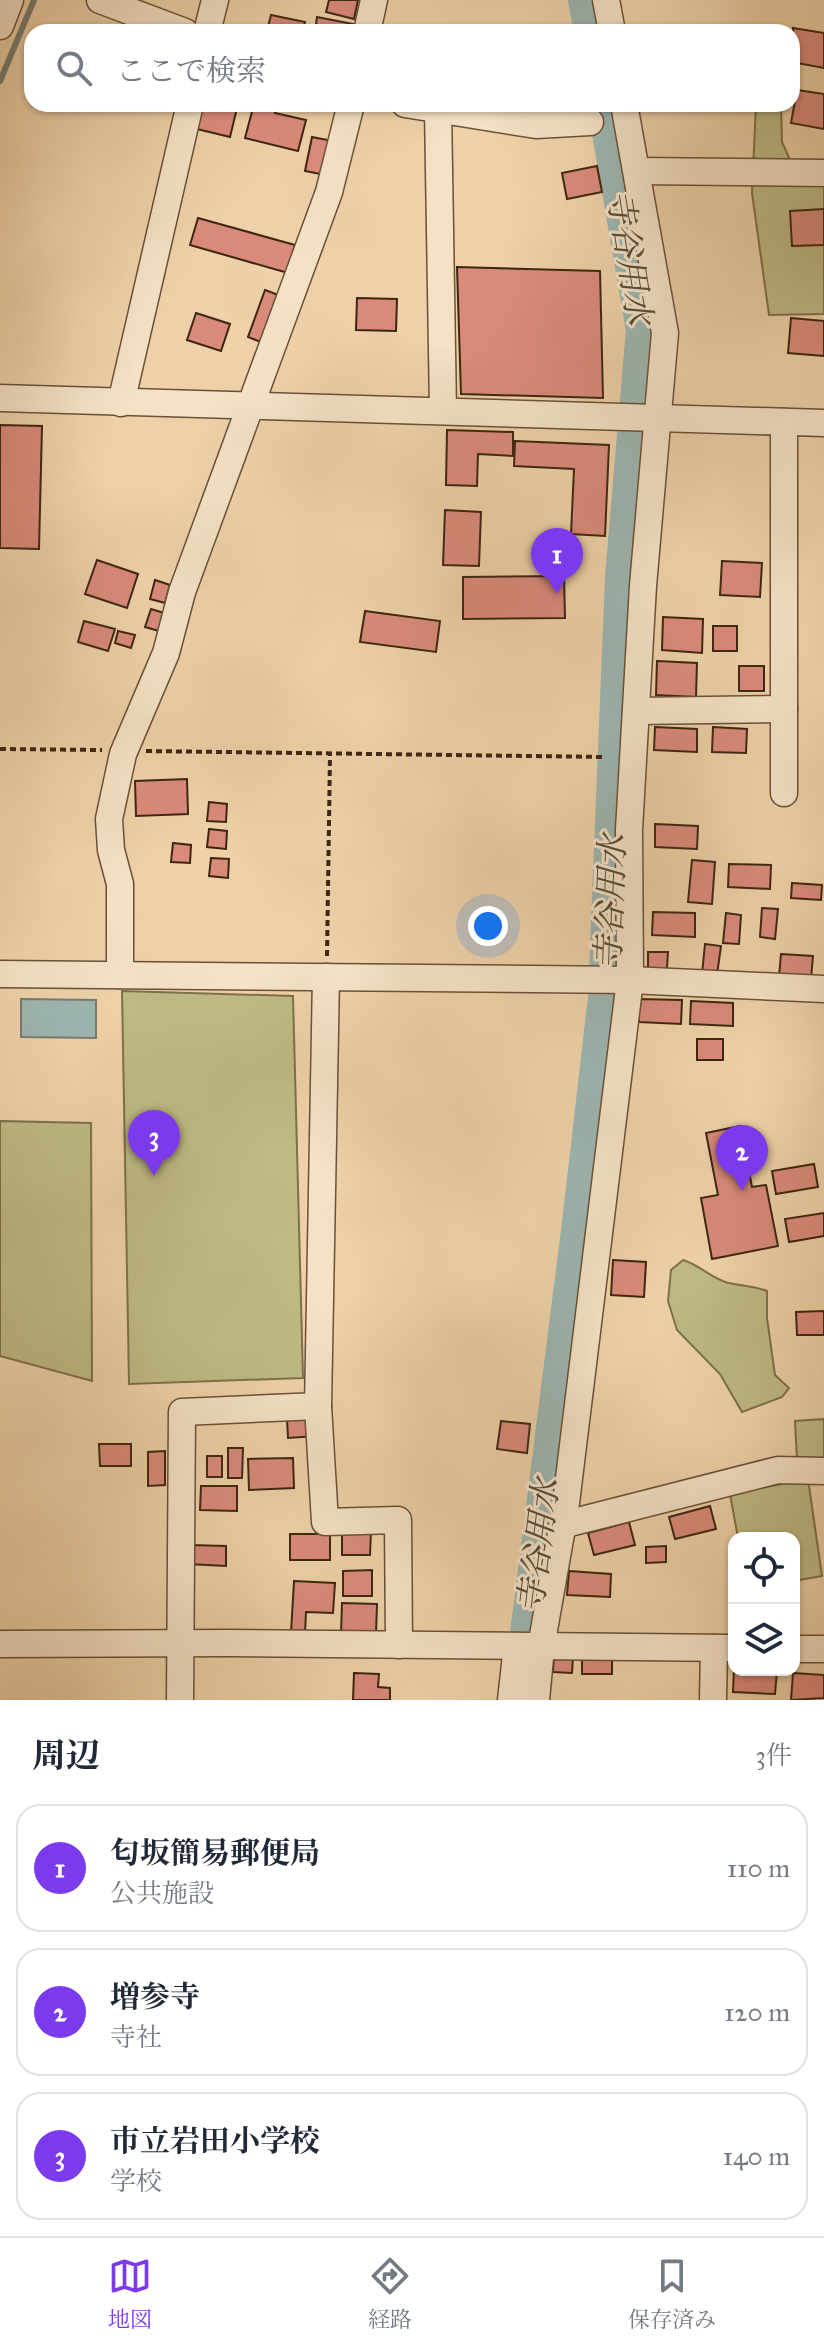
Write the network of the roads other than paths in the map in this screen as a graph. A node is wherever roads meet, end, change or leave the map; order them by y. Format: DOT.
graph roads {
  1 [pos="10,0"];
  2 [pos="100,0"];
  3 [pos="215,0"];
  4 [pos="374,0"];
  5 [pos="606,0"];
  6 [pos="164,24"];
  7 [pos="209,24"];
  8 [pos="369,24"];
  9 [pos="610,24"];
  10 [pos="0,26"];
  11 [pos="188,112"];
  12 [pos="349,112"];
  13 [pos="438,112"];
  14 [pos="456,112"];
  15 [pos="626,112"];
  16 [pos="590,122"];
  17 [pos="637,171"];
  18 [pos="824,173"];
  19 [pos="0,398"];
  20 [pos="121,403"];
  21 [pos="253,404"];
  22 [pos="443,411"];
  23 [pos="659,420"];
  24 [pos="784,422"];
  25 [pos="824,423"];
  26 [pos="784,709"];
  27 [pos="636,711"];
  28 [pos="784,793"];
  29 [pos="0,974"];
  30 [pos="120,975"];
  31 [pos="326,977"];
  32 [pos="630,980"];
  33 [pos="824,989"];
  34 [pos="318,1406"];
  35 [pos="824,1471"];
  36 [pos="562,1525"];
  37 [pos="180,1643"];
  38 [pos="0,1644"];
  39 [pos="399,1645"];
  40 [pos="529,1647"];
  41 [pos="724,1648"];
  42 [pos="800,1649"];
  43 [pos="824,1649"];
  44 [pos="180,1700"];
  45 [pos="511,1700"];
  46 [pos="536,1700"];
  47 [pos="713,1700"];
  1 -- 10 [label="street"];
  2 -- 6 [label="street"];
  3 -- 7 [label="street"];
  4 -- 8 [label="street"];
  5 -- 9 [label="street"];
  11 -- 20 [label="street"];
  12 -- 21 [label="street"];
  13 -- 22 [label="street"];
  14 -- 16 [label="street"];
  15 -- 17 [label="street"];
  17 -- 18 [label="street"];
  17 -- 23 [label="street"];
  19 -- 20 [label="street"];
  20 -- 21 [label="street"];
  21 -- 22 [label="street"];
  21 -- 30 [label="street"];
  22 -- 23 [label="street"];
  23 -- 24 [label="street"];
  23 -- 27 [label="street"];
  24 -- 25 [label="street"];
  24 -- 26 [label="street"];
  26 -- 27 [label="street"];
  26 -- 28 [label="street"];
  27 -- 32 [label="street"];
  29 -- 30 [label="street"];
  30 -- 31 [label="street"];
  31 -- 32 [label="street"];
  31 -- 34 [label="street"];
  32 -- 33 [label="street"];
  32 -- 36 [label="street"];
  34 -- 37 [label="street"];
  34 -- 39 [label="street"];
  35 -- 36 [label="street"];
  36 -- 40 [label="street"];
  37 -- 38 [label="street"];
  37 -- 39 [label="street"];
  37 -- 44 [label="street"];
  39 -- 40 [label="street"];
  40 -- 41 [label="street"];
  40 -- 45 [label="street"];
  40 -- 46 [label="street"];
  41 -- 47 [label="street"];
  42 -- 43 [label="street"];
}
